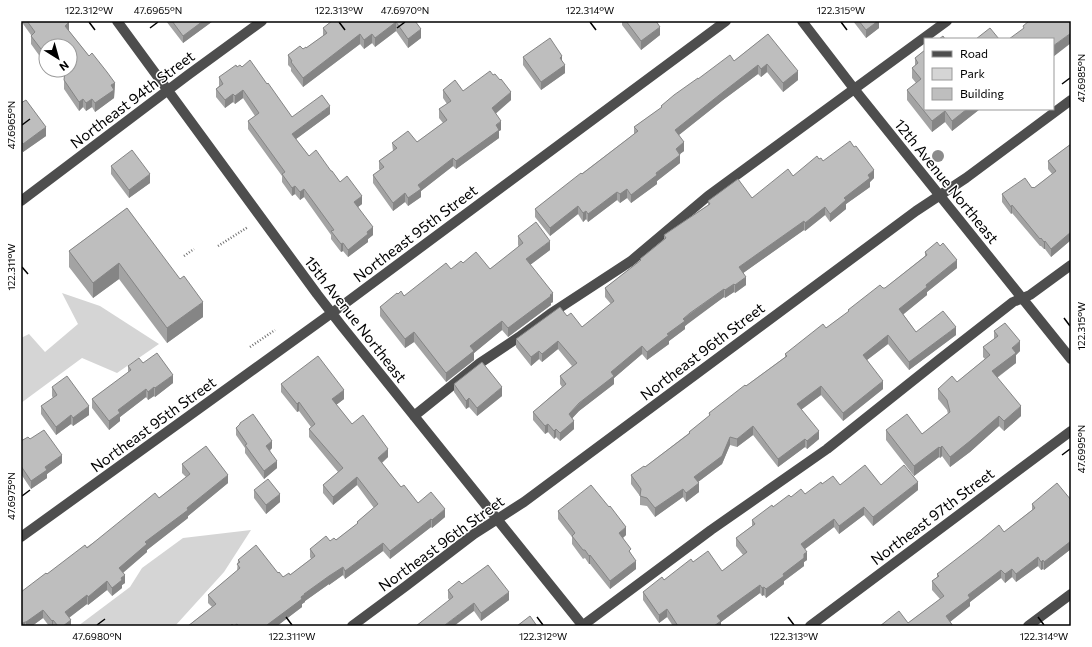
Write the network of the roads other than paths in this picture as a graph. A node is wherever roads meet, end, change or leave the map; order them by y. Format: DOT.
graph roads {
  1 [pos="117,21"];
  2 [pos="262,21"];
  3 [pos="726,21"];
  4 [pos="802,21"];
  5 [pos="947,21"];
  6 [pos="924,38"];
  7 [pos="924,38"];
  8 [pos="168,90"];
  9 [pos="855,90"];
  10 [pos="1071,100"];
  11 [pos="940,196"];
  12 [pos="21,202"];
  13 [pos="1071,265"];
  14 [pos="1022,299"];
  15 [pos="332,313"];
  16 [pos="1071,359"];
  17 [pos="414,416"];
  18 [pos="1071,431"];
  19 [pos="497,519"];
  20 [pos="21,537"];
  21 [pos="1071,594"];
  22 [pos="352,626"];
  23 [pos="583,626"];
  24 [pos="810,626"];
  25 [pos="1028,626"];
  1 -- 8 [label="street, 15th Avenue Northeast"];
  2 -- 8 [label="street, Northeast 94th Street"];
  3 -- 15 [label="street, Northeast 95th Street"];
  4 -- 9 [label="street, 12th Avenue Northeast"];
  5 -- 6 [label="street"];
  7 -- 9 [label="street"];
  8 -- 12 [label="street, Northeast 94th Street"];
  8 -- 15 [label="street, 15th Avenue Northeast"];
  9 -- 11 [label="street, 12th Avenue Northeast"];
  9 -- 17 [label="street"];
  10 -- 11 [label="street, Northeast 96th Street"];
  11 -- 14 [label="street, 12th Avenue Northeast"];
  11 -- 19 [label="street, Northeast 96th Street"];
  13 -- 14 [label="street"];
  14 -- 16 [label="street, 12th Avenue Northeast"];
  14 -- 23 [label="street"];
  15 -- 17 [label="street, 15th Avenue Northeast"];
  15 -- 20 [label="street, Northeast 95th Street"];
  17 -- 19 [label="street, 15th Avenue Northeast"];
  18 -- 24 [label="street, Northeast 97th Street"];
  19 -- 22 [label="street, Northeast 96th Street"];
  19 -- 23 [label="street, 15th Avenue Northeast"];
  21 -- 25 [label="street"];
}
